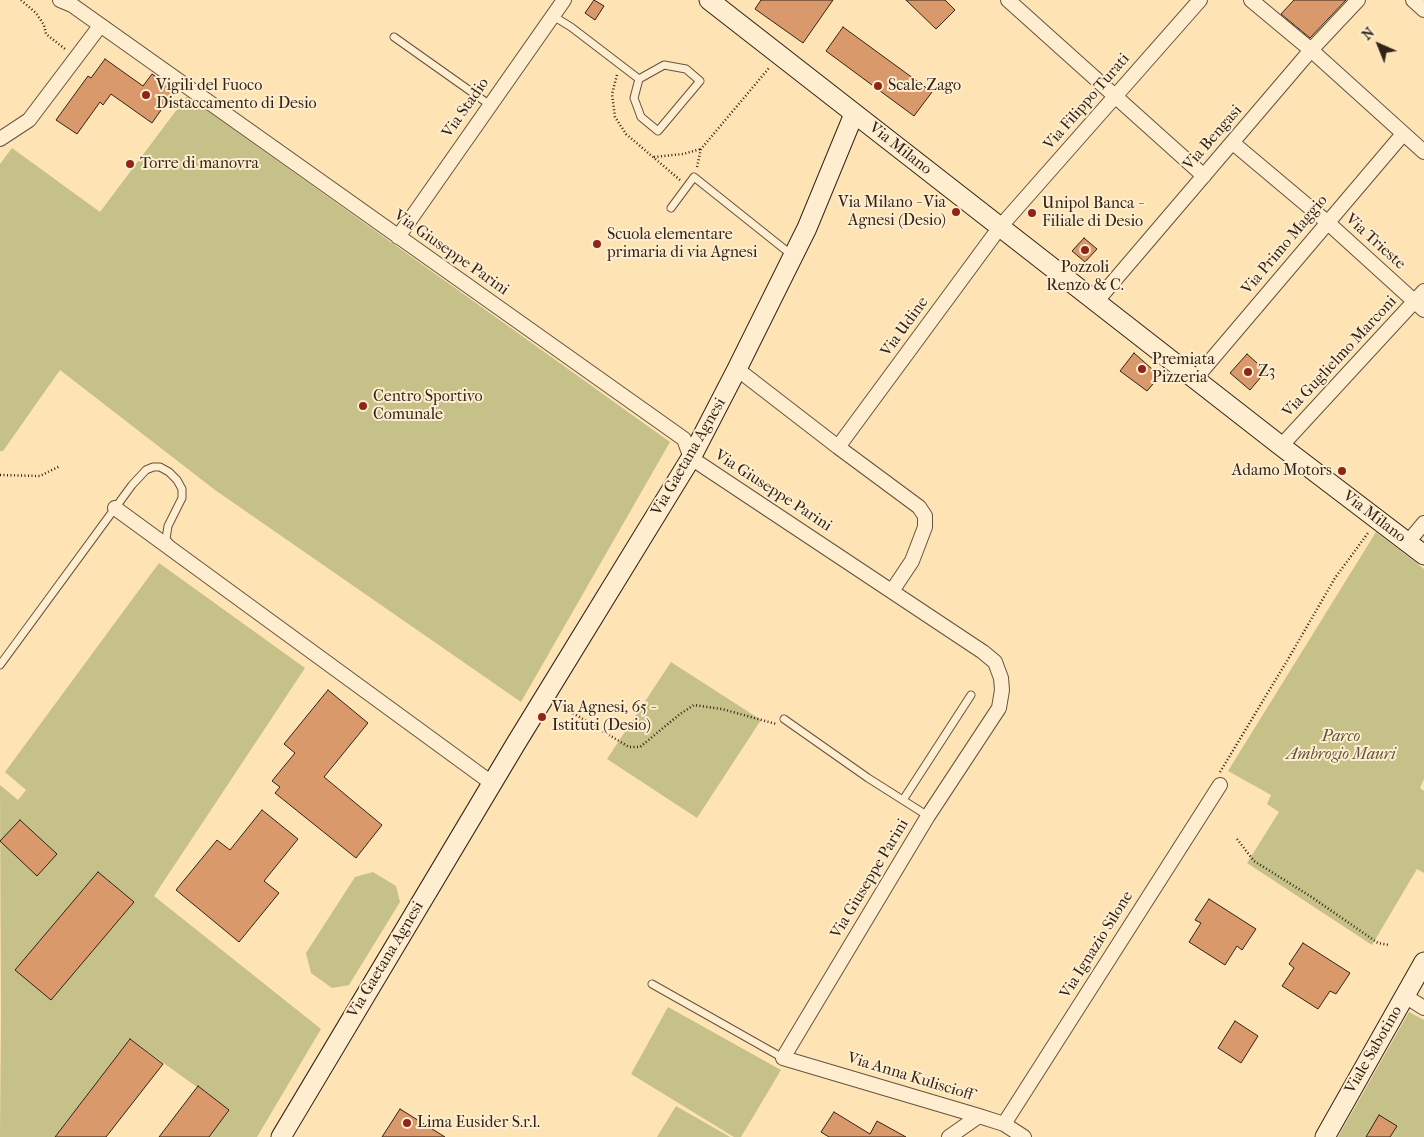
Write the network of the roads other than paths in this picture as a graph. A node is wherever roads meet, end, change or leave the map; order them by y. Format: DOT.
graph roads {
  1 [pos="564,0"];
  2 [pos="709,0"];
  3 [pos="1008,0"];
  4 [pos="1200,0"];
  5 [pos="1251,0"];
  6 [pos="1358,0"];
  7 [pos="1413,0"];
  8 [pos="67,2"];
  9 [pos="1424,10"];
  10 [pos="553,16"];
  11 [pos="100,26"];
  12 [pos="394,37"];
  13 [pos="1312,50"];
  14 [pos="639,79"];
  15 [pos="1116,96"];
  16 [pos="490,105"];
  17 [pos="854,114"];
  18 [pos="1403,134"];
  19 [pos="0,139"];
  20 [pos="1233,143"];
  21 [pos="1424,152"];
  22 [pos="1204,176"];
  23 [pos="671,208"];
  24 [pos="1327,222"];
  25 [pos="1000,227"];
  26 [pos="398,237"];
  27 [pos="794,256"];
  28 [pos="1421,301"];
  29 [pos="1096,302"];
  30 [pos="737,369"];
  31 [pos="1195,379"];
  32 [pos="1281,446"];
  33 [pos="838,447"];
  34 [pos="691,458"];
  35 [pos="115,508"];
  36 [pos="1424,523"];
  37 [pos="1408,542"];
  38 [pos="178,554"];
  39 [pos="1424,555"];
  40 [pos="892,591"];
  41 [pos="0,665"];
  42 [pos="971,695"];
  43 [pos="784,719"];
  44 [pos="493,784"];
  45 [pos="1220,785"];
  46 [pos="903,800"];
  47 [pos="928,816"];
  48 [pos="1424,962"];
  49 [pos="652,984"];
  50 [pos="1405,996"];
  51 [pos="1424,1008"];
  52 [pos="784,1058"];
  53 [pos="979,1116"];
  54 [pos="1004,1124"];
  55 [pos="281,1137"];
  56 [pos="950,1137"];
  57 [pos="1024,1137"];
  58 [pos="1325,1137"];
  1 -- 10 [label="street, Via Stadio"];
  2 -- 17 [label="street, Via Milano"];
  3 -- 15 [label="street"];
  4 -- 15 [label="street, Via Filippo Turati"];
  5 -- 13 [label="street"];
  6 -- 13 [label="street, Via Bengasi"];
  7 -- 9 [label="street"];
  8 -- 11 [label="street, Via Giuseppe Parini"];
  10 -- 14 [label="lane"];
  10 -- 16 [label="street, Via Stadio"];
  11 -- 19 [label="street"];
  11 -- 26 [label="street, Via Giuseppe Parini"];
  12 -- 16 [label="lane"];
  13 -- 18 [label="street"];
  13 -- 20 [label="street, Via Bengasi"];
  14 -- 14 [label="lane"];
  15 -- 22 [label="street"];
  15 -- 25 [label="street, Via Filippo Turati"];
  16 -- 26 [label="street, Via Stadio"];
  17 -- 25 [label="street, Via Milano"];
  17 -- 27 [label="street, Via Gaetana Agnesi"];
  18 -- 21 [label="street"];
  18 -- 24 [label="street, Via Primo Maggio"];
  20 -- 22 [label="street, Via Bengasi"];
  20 -- 24 [label="street, Via Trieste"];
  22 -- 29 [label="street, Via Bengasi"];
  23 -- 27 [label="lane"];
  24 -- 28 [label="street, Via Trieste"];
  24 -- 31 [label="street, Via Primo Maggio"];
  25 -- 29 [label="street, Via Milano"];
  25 -- 33 [label="street, Via Udine"];
  26 -- 34 [label="street, Via Giuseppe Parini"];
  27 -- 30 [label="street, Via Gaetana Agnesi"];
  28 -- 32 [label="street, Via Guglielmo Marconi"];
  29 -- 31 [label="street, Via Milano"];
  30 -- 33 [label="street"];
  30 -- 34 [label="street, Via Gaetana Agnesi"];
  31 -- 32 [label="street, Via Milano"];
  32 -- 37 [label="street, Via Milano"];
  33 -- 40 [label="street"];
  34 -- 40 [label="street, Via Giuseppe Parini"];
  34 -- 44 [label="street, Via Gaetana Agnesi"];
  35 -- 38 [label="street"];
  35 -- 38 [label="lane"];
  35 -- 41 [label="lane"];
  36 -- 37 [label="street"];
  37 -- 39 [label="street, Via Milano"];
  38 -- 44 [label="street"];
  40 -- 47 [label="street, Via Giuseppe Parini"];
  42 -- 46 [label="lane"];
  43 -- 46 [label="lane"];
  44 -- 55 [label="street, Via Gaetana Agnesi"];
  45 -- 54 [label="street, Via Ignazio Silone"];
  46 -- 47 [label="lane"];
  47 -- 52 [label="street, Via Giuseppe Parini"];
  48 -- 50 [label="street, Viale Sabotino"];
  49 -- 52 [label="lane"];
  50 -- 51 [label="street"];
  50 -- 58 [label="street, Viale Sabotino"];
  52 -- 53 [label="street, Via Anna Kuliscioff"];
  53 -- 54 [label="street, Via Anna Kuliscioff"];
  53 -- 56 [label="street"];
  54 -- 57 [label="street, Via Anna Kuliscioff"];
}
